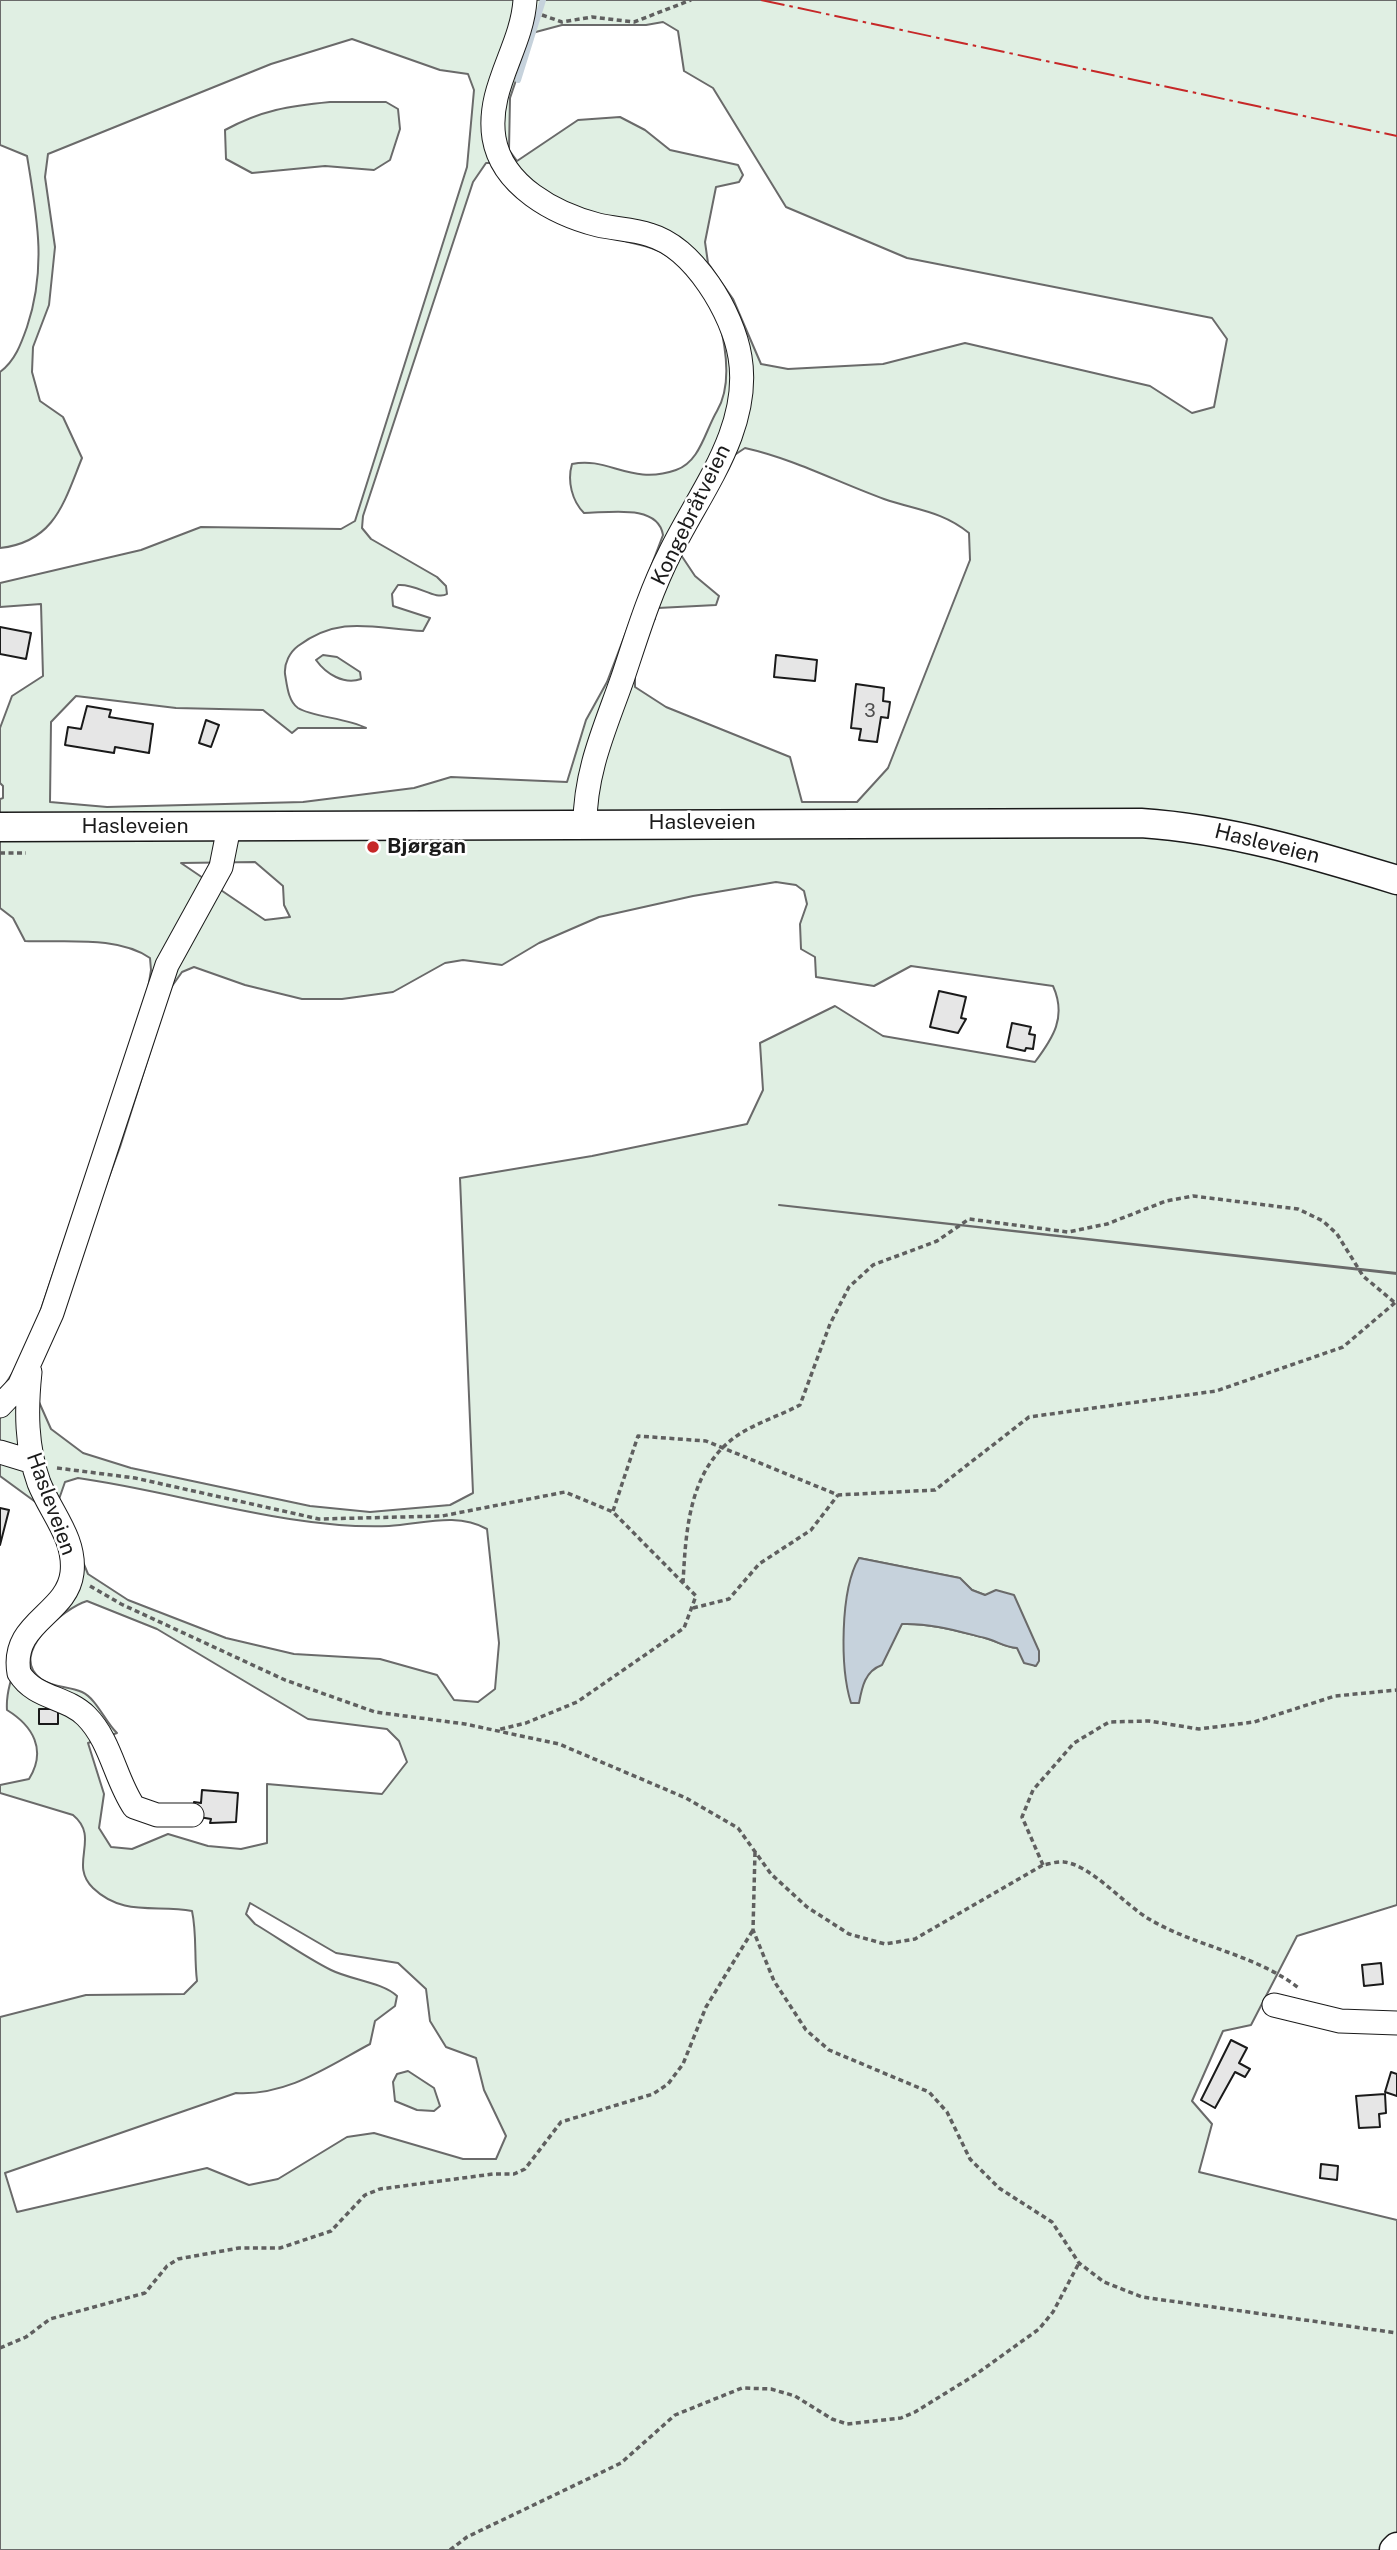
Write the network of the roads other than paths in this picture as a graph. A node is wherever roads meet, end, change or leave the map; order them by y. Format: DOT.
graph roads {
  1 [pos="524,4"];
  2 [pos="585,824"];
  3 [pos="0,827"];
  4 [pos="229,827"];
  5 [pos="1397,880"];
  6 [pos="31,1364"];
  7 [pos="0,1406"];
  8 [pos="0,1452"];
  9 [pos="33,1462"];
  10 [pos="192,1815"];
  11 [pos="1274,2005"];
  12 [pos="1397,2023"];
  1 -- 2 [label="street, Kongebråtveien"];
  2 -- 4 [label="main road, Hasleveien"];
  2 -- 5 [label="main road, Hasleveien"];
  3 -- 4 [label="main road, Hasleveien"];
  4 -- 6 [label="street, Hasleveien"];
  6 -- 7 [label="street, Hasleveien"];
  6 -- 9 [label="street, Hasleveien"];
  8 -- 9 [label="street"];
  9 -- 10 [label="street, Hasleveien"];
  11 -- 12 [label="street"];
}
